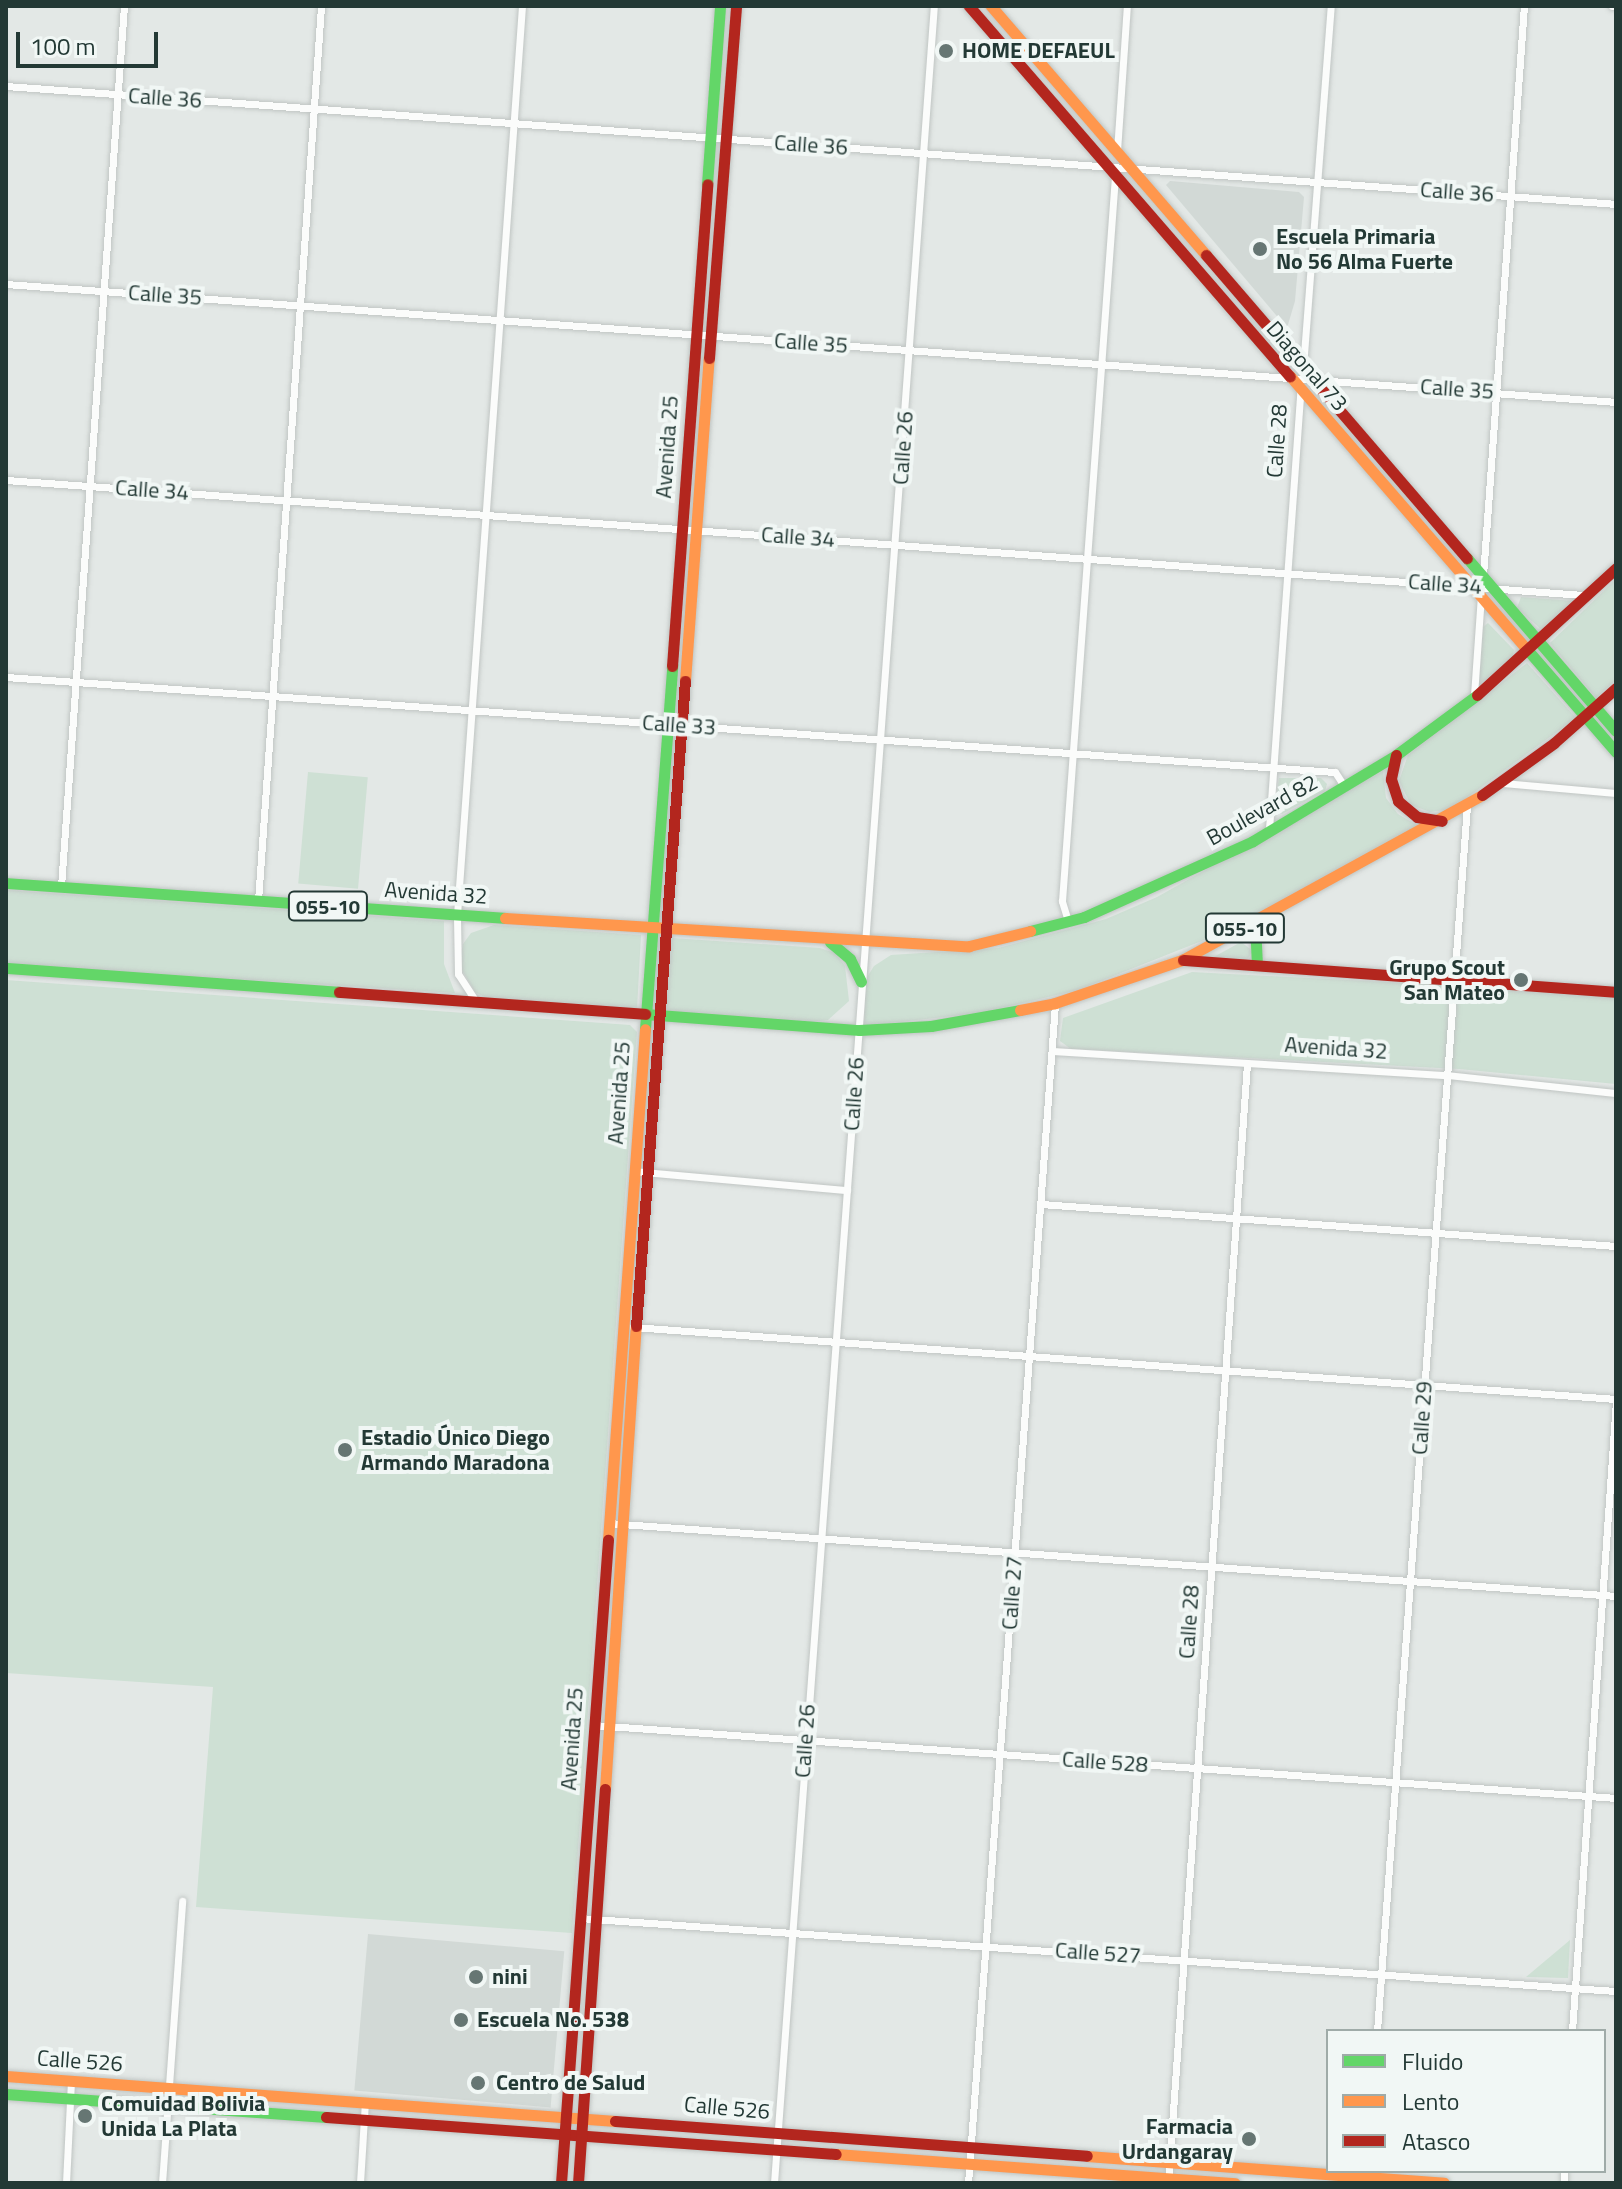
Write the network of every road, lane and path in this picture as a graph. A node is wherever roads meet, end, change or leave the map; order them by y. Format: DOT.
graph roads {
  1 [pos="124,6"];
  2 [pos="321,6"];
  3 [pos="522,6"];
  4 [pos="720,6"];
  5 [pos="736,6"];
  6 [pos="934,6"];
  7 [pos="969,6"];
  8 [pos="991,6"];
  9 [pos="1127,6"];
  10 [pos="1331,6"];
  11 [pos="1524,6"];
  12 [pos="6,86"];
  13 [pos="118,94"];
  14 [pos="314,109"];
  15 [pos="514,123"];
  16 [pos="709,138"];
  17 [pos="725,139"];
  18 [pos="923,153"];
  19 [pos="1113,163"];
  20 [pos="1129,165"];
  21 [pos="1319,182"];
  22 [pos="1510,196"];
  23 [pos="1616,204"];
  24 [pos="6,284"];
  25 [pos="104,291"];
  26 [pos="300,305"];
  27 [pos="500,320"];
  28 [pos="696,334"];
  29 [pos="713,335"];
  30 [pos="910,350"];
  31 [pos="1101,364"];
  32 [pos="1289,376"];
  33 [pos="1305,377"];
  34 [pos="1496,392"];
  35 [pos="1616,402"];
  36 [pos="6,480"];
  37 [pos="90,486"];
  38 [pos="286,500"];
  39 [pos="487,515"];
  40 [pos="681,529"];
  41 [pos="698,530"];
  42 [pos="896,544"];
  43 [pos="1087,558"];
  44 [pos="1616,568"];
  45 [pos="1288,573"];
  46 [pos="1482,586"];
  47 [pos="1591,595"];
  48 [pos="1541,642"];
  49 [pos="1529,652"];
  50 [pos="6,677"];
  51 [pos="76,682"];
  52 [pos="1616,688"];
  53 [pos="273,696"];
  54 [pos="1474,698"];
  55 [pos="1596,707"];
  56 [pos="473,711"];
  57 [pos="1586,717"];
  58 [pos="666,724"];
  59 [pos="683,726"];
  60 [pos="1616,731"];
  61 [pos="883,740"];
  62 [pos="1616,752"];
  63 [pos="1073,754"];
  64 [pos="1396,755"];
  65 [pos="1274,769"];
  66 [pos="1501,783"];
  67 [pos="1344,786"];
  68 [pos="1616,793"];
  69 [pos="1467,806"];
  70 [pos="1442,821"];
  71 [pos="1269,831"];
  72 [pos="6,883"];
  73 [pos="61,887"];
  74 [pos="258,901"];
  75 [pos="457,915"];
  76 [pos="1068,921"];
  77 [pos="1255,923"];
  78 [pos="650,927"];
  79 [pos="667,929"];
  80 [pos="829,941"];
  81 [pos="863,943"];
  82 [pos="1182,960"];
  83 [pos="1257,965"];
  84 [pos="6,968"];
  85 [pos="1455,977"];
  86 [pos="861,982"];
  87 [pos="1616,992"];
  88 [pos="478,1003"];
  89 [pos="1055,1003"];
  90 [pos="645,1013"];
  91 [pos="661,1014"];
  92 [pos="859,1030"];
  93 [pos="1052,1051"];
  94 [pos="1247,1063"];
  95 [pos="1447,1075"];
  96 [pos="1616,1093"];
  97 [pos="633,1171"];
  98 [pos="647,1173"];
  99 [pos="847,1190"];
  100 [pos="1041,1204"];
  101 [pos="1237,1218"];
  102 [pos="1436,1230"];
  103 [pos="1616,1246"];
  104 [pos="630,1326"];
  105 [pos="832,1344"];
  106 [pos="1030,1355"];
  107 [pos="1227,1371"];
  108 [pos="1424,1384"];
  109 [pos="1616,1399"];
  110 [pos="608,1523"];
  111 [pos="623,1524"];
  112 [pos="819,1540"];
  113 [pos="1015,1551"];
  114 [pos="1213,1566"];
  115 [pos="1410,1582"];
  116 [pos="1603,1596"];
  117 [pos="1616,1596"];
  118 [pos="593,1725"];
  119 [pos="607,1726"];
  120 [pos="805,1739"];
  121 [pos="1000,1754"];
  122 [pos="1198,1768"];
  123 [pos="1395,1783"];
  124 [pos="1588,1796"];
  125 [pos="1616,1798"];
  126 [pos="182,1901"];
  127 [pos="579,1918"];
  128 [pos="594,1919"];
  129 [pos="791,1933"];
  130 [pos="986,1944"];
  131 [pos="1184,1959"];
  132 [pos="1381,1972"];
  133 [pos="1574,1988"];
  134 [pos="1616,1991"];
  135 [pos="1377,2029"];
  136 [pos="1572,2029"];
  137 [pos="6,2076"];
  138 [pos="71,2081"];
  139 [pos="169,2088"];
  140 [pos="6,2094"];
  141 [pos="70,2099"];
  142 [pos="365,2102"];
  143 [pos="168,2105"];
  144 [pos="566,2116"];
  145 [pos="582,2117"];
  146 [pos="365,2120"];
  147 [pos="777,2132"];
  148 [pos="565,2134"];
  149 [pos="581,2135"];
  150 [pos="970,2147"];
  151 [pos="776,2150"];
  152 [pos="1169,2162"];
  153 [pos="969,2164"];
  154 [pos="1369,2177"];
  155 [pos="1168,2180"];
  156 [pos="66,2183"];
  157 [pos="162,2183"];
  158 [pos="360,2183"];
  159 [pos="561,2183"];
  160 [pos="578,2183"];
  161 [pos="774,2183"];
  162 [pos="968,2183"];
  163 [pos="1235,2183"];
  164 [pos="1444,2183"];
  1 -- 13 [label="street"];
  2 -- 14 [label="street"];
  3 -- 15 [label="street"];
  4 -- 16 [label="main road, Avenida 25"];
  5 -- 17 [label="main road, Avenida 25"];
  6 -- 18 [label="street, Calle 26"];
  7 -- 19 [label="main road, Diagonal 73"];
  8 -- 19 [label="main road, Diagonal 73"];
  9 -- 19 [label="street"];
  10 -- 21 [label="street, Calle 28"];
  11 -- 22 [label="street"];
  12 -- 13 [label="street, Calle 36"];
  13 -- 14 [label="street, Calle 36"];
  13 -- 25 [label="street"];
  14 -- 15 [label="street, Calle 36"];
  14 -- 26 [label="street"];
  15 -- 16 [label="street, Calle 36"];
  15 -- 27 [label="street"];
  16 -- 17 [label="street, Calle 36"];
  16 -- 28 [label="main road, Avenida 25"];
  17 -- 18 [label="street, Calle 36"];
  17 -- 29 [label="main road, Avenida 25"];
  18 -- 19 [label="street, Calle 36"];
  18 -- 30 [label="street, Calle 26"];
  19 -- 20 [label="main road, Diagonal 73"];
  19 -- 31 [label="street"];
  19 -- 32 [label="main road, Diagonal 73"];
  20 -- 21 [label="street, Calle 36"];
  20 -- 33 [label="main road, Diagonal 73"];
  21 -- 22 [label="street, Calle 36"];
  21 -- 33 [label="street, Calle 28"];
  22 -- 23 [label="street, Calle 36"];
  22 -- 34 [label="street"];
  24 -- 25 [label="street, Calle 35"];
  25 -- 26 [label="street, Calle 35"];
  25 -- 37 [label="street"];
  26 -- 27 [label="street, Calle 35"];
  26 -- 38 [label="street"];
  27 -- 28 [label="street, Calle 35"];
  27 -- 39 [label="street"];
  28 -- 29 [label="street, Calle 35"];
  28 -- 40 [label="main road, Avenida 25"];
  29 -- 30 [label="street, Calle 35"];
  29 -- 41 [label="main road, Avenida 25"];
  30 -- 31 [label="street, Calle 35"];
  30 -- 42 [label="street, Calle 26"];
  31 -- 32 [label="street, Calle 35"];
  31 -- 43 [label="street"];
  32 -- 33 [label="main road, Diagonal 73"];
  33 -- 34 [label="street, Calle 35"];
  33 -- 45 [label="street, Calle 28"];
  33 -- 46 [label="main road, Diagonal 73"];
  33 -- 46 [label="main road, Diagonal 73"];
  34 -- 35 [label="street, Calle 35"];
  34 -- 46 [label="street"];
  36 -- 37 [label="street, Calle 34"];
  37 -- 38 [label="street, Calle 34"];
  37 -- 51 [label="street"];
  38 -- 39 [label="street, Calle 34"];
  38 -- 53 [label="street"];
  39 -- 40 [label="street, Calle 34"];
  39 -- 56 [label="street"];
  40 -- 41 [label="street, Calle 34"];
  40 -- 58 [label="main road, Avenida 25"];
  41 -- 42 [label="street, Calle 34"];
  41 -- 59 [label="main road, Avenida 25"];
  42 -- 43 [label="street, Calle 34"];
  42 -- 61 [label="street, Calle 26"];
  43 -- 45 [label="street, Calle 34"];
  43 -- 63 [label="street"];
  44 -- 47 [label="main road, Boulevard 82 / 055-10"];
  45 -- 46 [label="street, Calle 34"];
  45 -- 65 [label="street, Calle 28"];
  46 -- 47 [label="street, Calle 34"];
  46 -- 48 [label="main road, Diagonal 73"];
  46 -- 49 [label="main road, Diagonal 73"];
  46 -- 54 [label="street"];
  47 -- 48 [label="main road, Boulevard 82 / 055-10"];
  48 -- 49 [label="main road, Boulevard 82 / 055-10"];
  48 -- 55 [label="main road, Diagonal 73"];
  49 -- 54 [label="main road, Boulevard 82 / 055-10"];
  49 -- 57 [label="main road, Diagonal 73"];
  50 -- 51 [label="street, Calle 33"];
  51 -- 53 [label="street, Calle 33"];
  51 -- 73 [label="street"];
  52 -- 55 [label="main road, 055-10"];
  53 -- 56 [label="street, Calle 33"];
  53 -- 74 [label="street"];
  54 -- 64 [label="main road, Boulevard 82 / 055-10"];
  55 -- 57 [label="main road, 055-10"];
  55 -- 60 [label="main road, Diagonal 73"];
  56 -- 58 [label="street, Calle 33"];
  56 -- 75 [label="street"];
  57 -- 62 [label="main road, Diagonal 73"];
  57 -- 66 [label="main road, 055-10"];
  58 -- 59 [label="street, Calle 33"];
  58 -- 78 [label="main road, Avenida 25"];
  59 -- 61 [label="street, Calle 33"];
  59 -- 79 [label="main road, Avenida 25"];
  61 -- 63 [label="street, Calle 33"];
  61 -- 81 [label="street, Calle 26"];
  63 -- 65 [label="street, Calle 33"];
  63 -- 76 [label="street"];
  64 -- 67 [label="main road, Boulevard 82 / 055-10"];
  64 -- 70 [label="main road"];
  65 -- 67 [label="street, Calle 33"];
  65 -- 71 [label="street, Calle 28"];
  66 -- 68 [label="street"];
  66 -- 69 [label="main road, 055-10"];
  67 -- 71 [label="main road, Boulevard 82 / 055-10"];
  69 -- 70 [label="main road, 055-10"];
  69 -- 85 [label="street, Calle 29"];
  70 -- 77 [label="main road, 055-10"];
  71 -- 76 [label="main road, Boulevard 82 / 055-10"];
  72 -- 73 [label="main road, Avenida 32 / 055-10"];
  73 -- 74 [label="main road, Avenida 32 / 055-10"];
  74 -- 75 [label="main road, Avenida 32 / 055-10"];
  75 -- 78 [label="main road, Avenida 32 / 055-10"];
  75 -- 88 [label="street"];
  76 -- 81 [label="main road, Boulevard 82 / 055-10"];
  77 -- 82 [label="main road, 055-10"];
  77 -- 83 [label="main road"];
  78 -- 79 [label="main road, Avenida 32 / 055-10"];
  78 -- 90 [label="main road, Avenida 25"];
  79 -- 80 [label="main road, Avenida 32 / 055-10"];
  79 -- 91 [label="main road, Avenida 25"];
  80 -- 81 [label="main road, Avenida 32 / 055-10"];
  80 -- 86 [label="main road"];
  81 -- 86 [label="street, Calle 26"];
  82 -- 83 [label="main road"];
  82 -- 89 [label="main road, 055-10"];
  83 -- 85 [label="main road"];
  84 -- 88 [label="main road, 055-10"];
  85 -- 87 [label="main road"];
  85 -- 95 [label="street, Calle 29"];
  86 -- 92 [label="street, Calle 26"];
  88 -- 90 [label="main road, 055-10"];
  89 -- 92 [label="main road, 055-10"];
  89 -- 93 [label="street, Calle 27"];
  90 -- 91 [label="main road, 055-10"];
  90 -- 97 [label="main road, Avenida 25"];
  91 -- 92 [label="main road, 055-10"];
  91 -- 98 [label="main road, Avenida 25"];
  92 -- 99 [label="street, Calle 26"];
  93 -- 94 [label="street, Avenida 32"];
  93 -- 100 [label="street, Calle 27"];
  94 -- 95 [label="street, Avenida 32"];
  94 -- 101 [label="street, Calle 28"];
  95 -- 96 [label="street, Avenida 32"];
  95 -- 102 [label="street, Calle 29"];
  97 -- 98 [label="street"];
  97 -- 104 [label="main road, Avenida 25"];
  98 -- 99 [label="street"];
  98 -- 104 [label="main road, Avenida 25"];
  99 -- 105 [label="street, Calle 26"];
  100 -- 101 [label="street"];
  100 -- 106 [label="street, Calle 27"];
  101 -- 102 [label="street"];
  101 -- 107 [label="street, Calle 28"];
  102 -- 103 [label="street"];
  102 -- 108 [label="street, Calle 29"];
  104 -- 105 [label="street"];
  104 -- 110 [label="main road, Avenida 25"];
  104 -- 111 [label="main road, Avenida 25"];
  105 -- 106 [label="street"];
  105 -- 112 [label="street, Calle 26"];
  106 -- 107 [label="street"];
  106 -- 113 [label="street, Calle 27"];
  107 -- 108 [label="street"];
  107 -- 114 [label="street, Calle 28"];
  108 -- 109 [label="street"];
  108 -- 115 [label="street, Calle 29"];
  109 -- 116 [label="street"];
  110 -- 111 [label="street"];
  110 -- 118 [label="main road, Avenida 25"];
  111 -- 112 [label="street"];
  111 -- 119 [label="main road, Avenida 25"];
  112 -- 113 [label="street"];
  112 -- 120 [label="street, Calle 26"];
  113 -- 114 [label="street"];
  113 -- 121 [label="street, Calle 27"];
  114 -- 115 [label="street"];
  114 -- 122 [label="street, Calle 28"];
  115 -- 116 [label="street"];
  115 -- 123 [label="street, Calle 29"];
  116 -- 117 [label="street"];
  116 -- 124 [label="street"];
  118 -- 119 [label="street, Calle 528"];
  118 -- 127 [label="main road, Avenida 25"];
  119 -- 120 [label="street, Calle 528"];
  119 -- 128 [label="main road, Avenida 25"];
  120 -- 121 [label="street, Calle 528"];
  120 -- 129 [label="street, Calle 26"];
  121 -- 122 [label="street, Calle 528"];
  121 -- 130 [label="street, Calle 27"];
  122 -- 123 [label="street, Calle 528"];
  122 -- 131 [label="street, Calle 28"];
  123 -- 124 [label="street, Calle 528"];
  123 -- 132 [label="street, Calle 29"];
  124 -- 125 [label="street, Calle 528"];
  124 -- 133 [label="street"];
  126 -- 139 [label="street"];
  127 -- 128 [label="street, Calle 527"];
  127 -- 144 [label="main road, Avenida 25"];
  128 -- 129 [label="street, Calle 527"];
  128 -- 145 [label="main road, Avenida 25"];
  129 -- 130 [label="street, Calle 527"];
  129 -- 147 [label="street, Calle 26"];
  130 -- 131 [label="street, Calle 527"];
  130 -- 150 [label="street, Calle 27"];
  131 -- 132 [label="street, Calle 527"];
  131 -- 152 [label="street, Calle 28"];
  132 -- 133 [label="street, Calle 527"];
  132 -- 135 [label="street, Calle 29"];
  133 -- 134 [label="street, Calle 527"];
  133 -- 136 [label="street"];
  137 -- 138 [label="main road, Calle 526"];
  138 -- 139 [label="main road, Calle 526"];
  138 -- 141 [label="street"];
  139 -- 142 [label="main road, Calle 526"];
  139 -- 143 [label="street"];
  140 -- 141 [label="main road, Calle 526"];
  141 -- 143 [label="main road, Calle 526"];
  141 -- 156 [label="street"];
  142 -- 144 [label="main road, Calle 526"];
  142 -- 146 [label="street"];
  143 -- 146 [label="main road, Calle 526"];
  143 -- 157 [label="street"];
  144 -- 145 [label="main road, Calle 526"];
  144 -- 148 [label="main road, Avenida 25"];
  145 -- 147 [label="main road, Calle 526"];
  145 -- 149 [label="main road, Avenida 25"];
  146 -- 148 [label="main road, Calle 526"];
  146 -- 158 [label="street"];
  147 -- 150 [label="main road, Calle 526"];
  147 -- 151 [label="street, Calle 26"];
  148 -- 149 [label="main road, Calle 526"];
  148 -- 159 [label="main road, Avenida 25"];
  149 -- 151 [label="main road, Calle 526"];
  149 -- 160 [label="main road, Avenida 25"];
  150 -- 152 [label="main road, Calle 526"];
  150 -- 153 [label="street, Calle 27"];
  151 -- 153 [label="main road, Calle 526"];
  151 -- 161 [label="street, Calle 26"];
  152 -- 154 [label="main road, Calle 526"];
  152 -- 155 [label="street, Calle 28"];
  153 -- 155 [label="main road, Calle 526"];
  153 -- 162 [label="street, Calle 27"];
  154 -- 164 [label="main road, Calle 526"];
  155 -- 163 [label="main road, Calle 526"];
}
